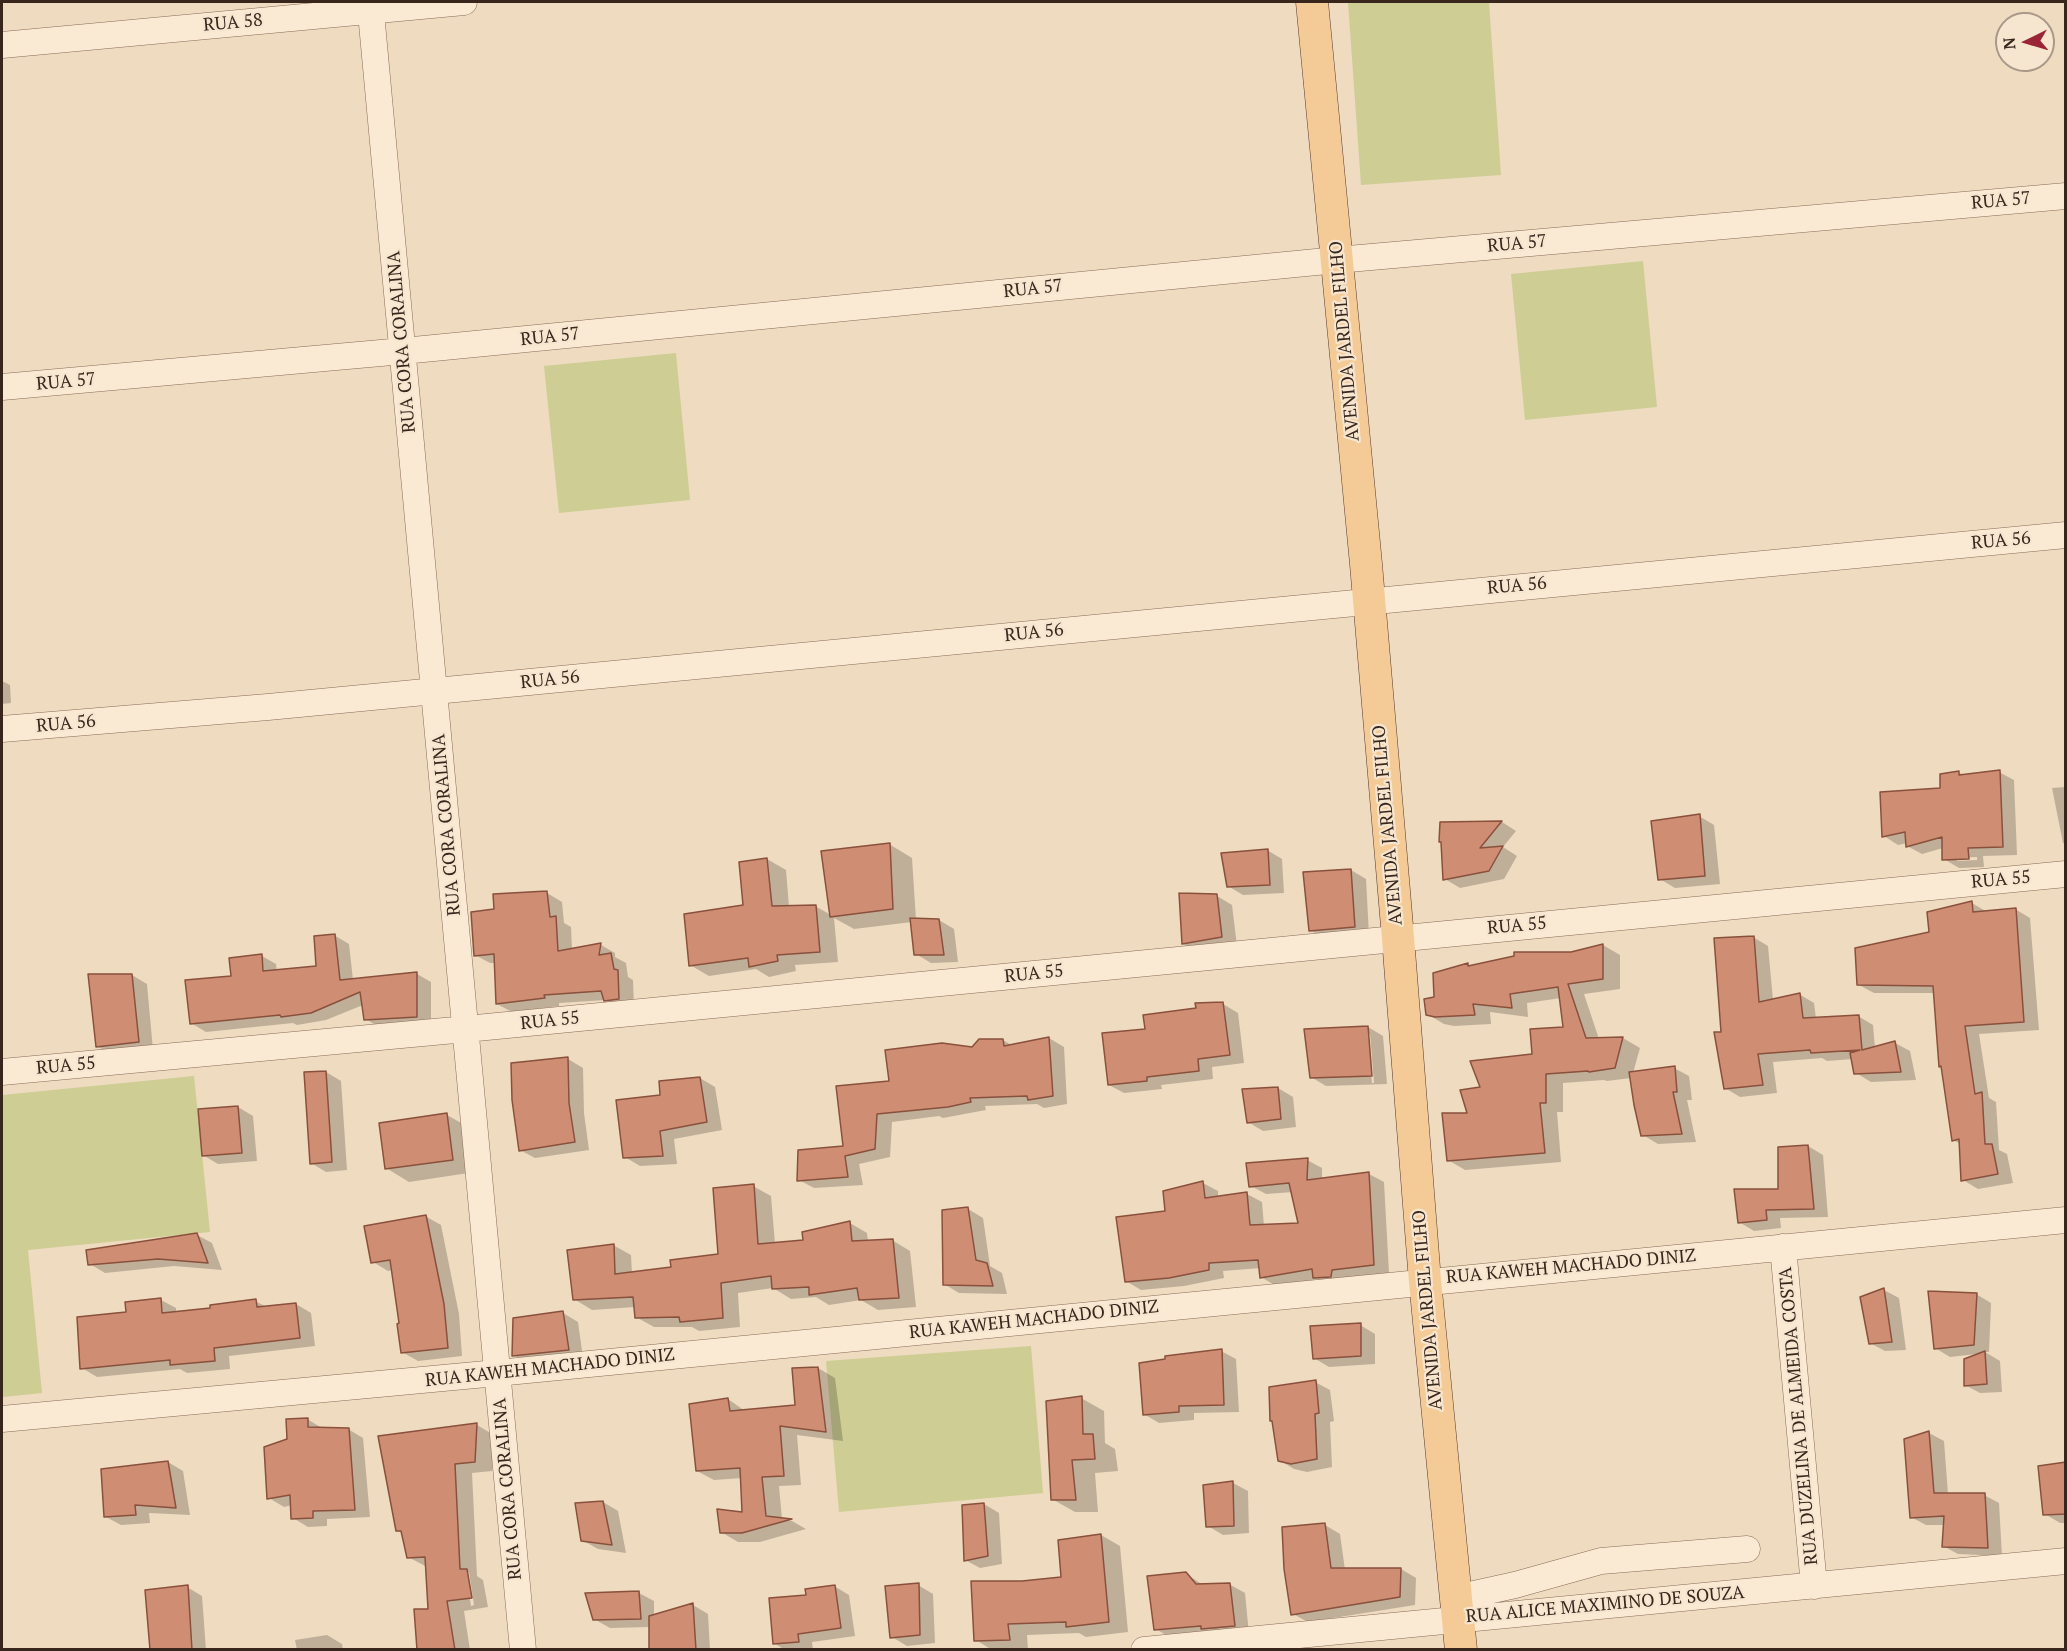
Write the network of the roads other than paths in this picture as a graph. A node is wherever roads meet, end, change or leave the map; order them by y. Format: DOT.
graph roads {
  1 [pos="464,2"];
  2 [pos="1312,2"];
  3 [pos="371,6"];
  4 [pos="2,45"];
  5 [pos="2066,196"];
  6 [pos="1337,260"];
  7 [pos="403,351"];
  8 [pos="2,387"];
  9 [pos="2066,535"];
  10 [pos="1369,600"];
  11 [pos="434,691"];
  12 [pos="2,729"];
  13 [pos="2066,874"];
  14 [pos="1398,938"];
  15 [pos="466,1029"];
  16 [pos="2,1072"];
  17 [pos="2066,1220"];
  18 [pos="1783,1247"];
  19 [pos="1425,1281"];
  20 [pos="497,1373"];
  21 [pos="2,1419"];
  22 [pos="1747,1550"];
  23 [pos="2066,1562"];
  24 [pos="1814,1586"];
  25 [pos="1457,1608"];
  26 [pos="523,1650"];
  27 [pos="1144,1650"];
  28 [pos="1461,1650"];
  1 -- 3 [label="street, RUA 58"];
  2 -- 6 [label="main road, AVENIDA JARDEL FILHO"];
  3 -- 4 [label="street, RUA 58"];
  3 -- 7 [label="street, RUA CORA CORALINA"];
  5 -- 6 [label="street, RUA 57"];
  6 -- 7 [label="street, RUA 57"];
  6 -- 10 [label="main road, AVENIDA JARDEL FILHO"];
  7 -- 8 [label="street, RUA 57"];
  7 -- 11 [label="street, RUA CORA CORALINA"];
  9 -- 10 [label="street, RUA 56"];
  10 -- 11 [label="street, RUA 56"];
  10 -- 14 [label="main road, AVENIDA JARDEL FILHO"];
  11 -- 12 [label="street, RUA 56"];
  11 -- 15 [label="street, RUA CORA CORALINA"];
  13 -- 14 [label="street, RUA 55"];
  14 -- 15 [label="street, RUA 55"];
  14 -- 19 [label="main road, AVENIDA JARDEL FILHO"];
  15 -- 16 [label="street, RUA 55"];
  15 -- 20 [label="street, RUA CORA CORALINA"];
  17 -- 18 [label="street, RUA KAWEH MACHADO DINIZ"];
  18 -- 19 [label="street, RUA KAWEH MACHADO DINIZ"];
  18 -- 24 [label="street, RUA DUZELINA DE ALMEIDA COSTA"];
  19 -- 20 [label="street, RUA KAWEH MACHADO DINIZ"];
  19 -- 25 [label="main road, AVENIDA JARDEL FILHO"];
  20 -- 21 [label="street, RUA KAWEH MACHADO DINIZ"];
  20 -- 26 [label="street, RUA CORA CORALINA"];
  22 -- 25 [label="street"];
  23 -- 24 [label="street, RUA ALICE MAXIMINO DE SOUZA"];
  24 -- 25 [label="street, RUA ALICE MAXIMINO DE SOUZA"];
  25 -- 27 [label="street, RUA ALICE MAXIMINO DE SOUZA"];
  25 -- 28 [label="main road, AVENIDA JARDEL FILHO"];
}
